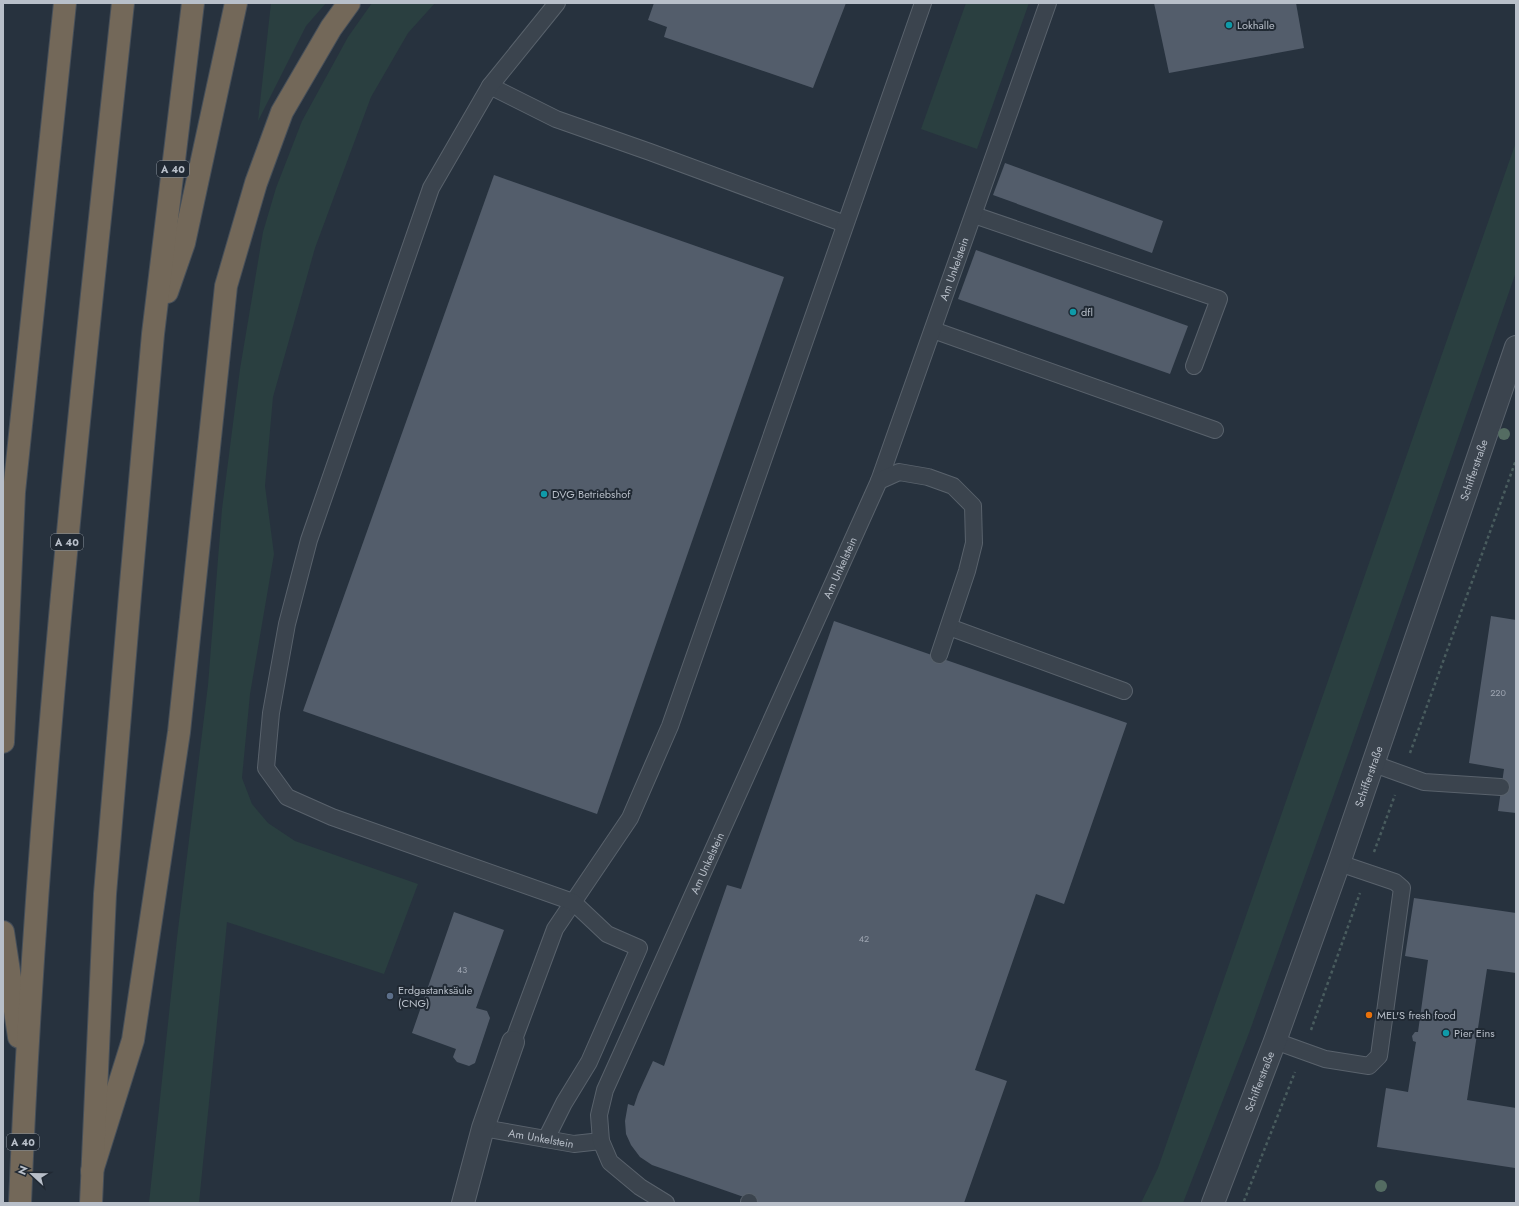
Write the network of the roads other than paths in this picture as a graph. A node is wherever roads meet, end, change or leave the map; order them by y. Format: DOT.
graph roads {
  1 [pos="65,3"];
  2 [pos="123,3"];
  3 [pos="193,3"];
  4 [pos="236,3"];
  5 [pos="349,3"];
  6 [pos="557,3"];
  7 [pos="923,3"];
  8 [pos="1048,3"];
  9 [pos="490,86"];
  10 [pos="974,215"];
  11 [pos="845,224"];
  12 [pos="932,330"];
  13 [pos="153,334"];
  14 [pos="1516,347"];
  15 [pos="1194,366"];
  16 [pos="1215,430"];
  17 [pos="879,481"];
  18 [pos="949,627"];
  19 [pos="939,655"];
  20 [pos="1124,691"];
  21 [pos="3,742"];
  22 [pos="1374,764"];
  23 [pos="1501,787"];
  24 [pos="1339,863"];
  25 [pos="573,902"];
  26 [pos="3,932"];
  27 [pos="1275,1041"];
  28 [pos="513,1042"];
  29 [pos="25,1082"];
  30 [pos="483,1128"];
  31 [pos="546,1139"];
  32 [pos="601,1141"];
  33 [pos="92,1171"];
  34 [pos="20,1203"];
  35 [pos="91,1203"];
  36 [pos="463,1203"];
  37 [pos="666,1203"];
  38 [pos="1213,1203"];
  1 -- 21 [label="highway"];
  2 -- 29 [label="highway, A 40"];
  3 -- 13 [label="highway, A 40"];
  4 -- 13 [label="highway"];
  5 -- 33 [label="highway"];
  6 -- 9 [label="lane"];
  7 -- 11 [label="lane"];
  8 -- 10 [label="lane, Am Unkelstein"];
  9 -- 11 [label="lane"];
  9 -- 25 [label="lane"];
  10 -- 12 [label="lane, Am Unkelstein"];
  10 -- 15 [label="lane"];
  11 -- 25 [label="lane"];
  12 -- 16 [label="lane"];
  12 -- 17 [label="lane, Am Unkelstein"];
  13 -- 33 [label="highway, A 40"];
  14 -- 22 [label="street, Schifferstraße"];
  17 -- 18 [label="lane"];
  17 -- 32 [label="lane, Am Unkelstein"];
  18 -- 19 [label="lane"];
  18 -- 20 [label="lane"];
  22 -- 23 [label="lane"];
  22 -- 24 [label="street, Schifferstraße"];
  24 -- 27 [label="street, Schifferstraße"];
  24 -- 27 [label="lane"];
  25 -- 28 [label="lane"];
  25 -- 31 [label="lane"];
  26 -- 29 [label="highway"];
  27 -- 38 [label="street, Schifferstraße"];
  28 -- 30 [label="street"];
  29 -- 34 [label="highway, A 40"];
  30 -- 31 [label="lane, Am Unkelstein"];
  30 -- 36 [label="street"];
  31 -- 32 [label="lane, Am Unkelstein"];
  32 -- 37 [label="lane"];
  33 -- 35 [label="highway, A 40"];
}
